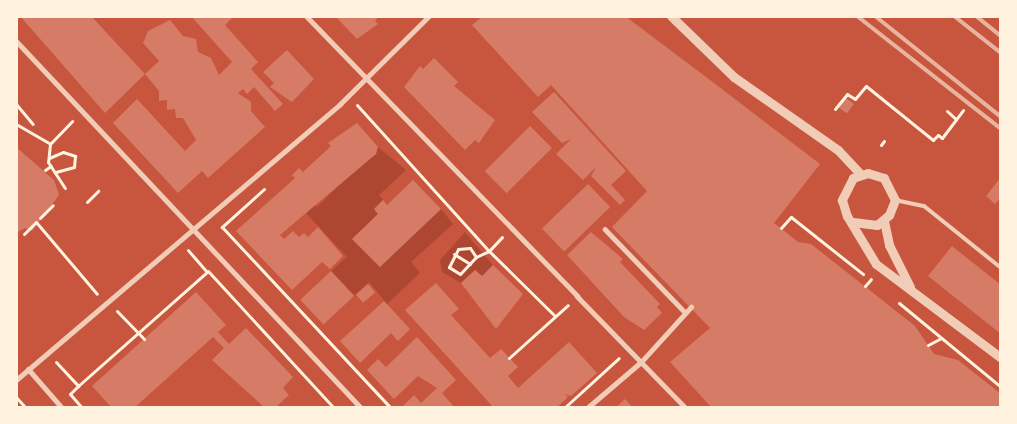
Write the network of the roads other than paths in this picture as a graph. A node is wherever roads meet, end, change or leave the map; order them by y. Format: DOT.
graph roads {
  1 [pos="306,16"];
  2 [pos="429,16"];
  3 [pos="671,16"];
  4 [pos="16,41"];
  5 [pos="367,78"];
  6 [pos="860,174"];
  7 [pos="895,200"];
  8 [pos="884,221"];
  9 [pos="853,222"];
  10 [pos="605,229"];
  11 [pos="195,232"];
  12 [pos="1001,268"];
  13 [pos="912,289"];
  14 [pos="577,296"];
  15 [pos="691,307"];
  16 [pos="685,312"];
  17 [pos="1001,358"];
  18 [pos="642,362"];
  19 [pos="28,369"];
  20 [pos="16,380"];
  21 [pos="62,408"];
  22 [pos="361,408"];
  23 [pos="587,408"];
  24 [pos="686,408"];
  1 -- 5 [label="street"];
  2 -- 5 [label="street"];
  3 -- 6 [label="street"];
  4 -- 11 [label="street"];
  5 -- 11 [label="street"];
  5 -- 14 [label="street"];
  6 -- 7 [label="street"];
  6 -- 9 [label="street"];
  7 -- 8 [label="street"];
  7 -- 12 [label="lane"];
  8 -- 9 [label="street"];
  8 -- 13 [label="street"];
  9 -- 13 [label="street"];
  10 -- 16 [label="street"];
  11 -- 19 [label="street"];
  11 -- 22 [label="street"];
  13 -- 17 [label="street"];
  14 -- 18 [label="street"];
  15 -- 16 [label="street"];
  16 -- 18 [label="street"];
  18 -- 23 [label="street"];
  18 -- 24 [label="street"];
  19 -- 20 [label="street"];
  19 -- 21 [label="street"];
}
